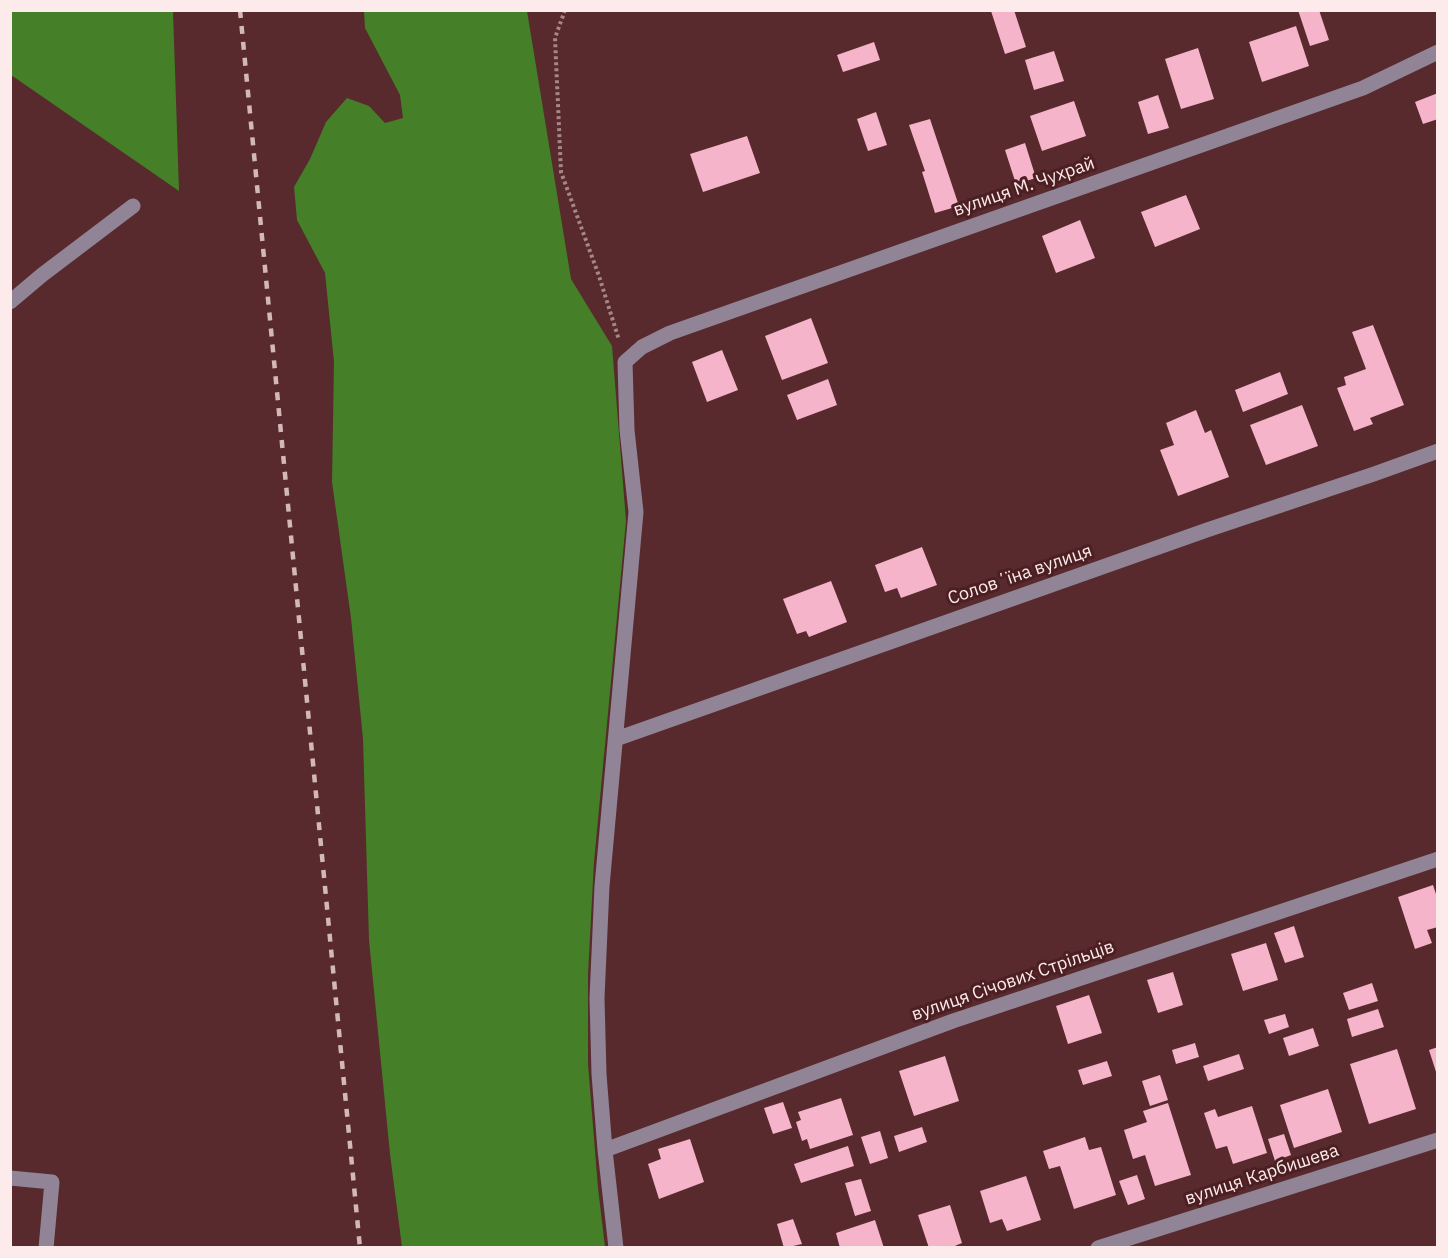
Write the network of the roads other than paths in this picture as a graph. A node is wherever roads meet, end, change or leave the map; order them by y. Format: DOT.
graph roads {
  1 [pos="1437,52"];
  2 [pos="133,206"];
  3 [pos="10,302"];
  4 [pos="1437,451"];
  5 [pos="616,739"];
  6 [pos="1437,859"];
  7 [pos="1437,1140"];
  8 [pos="604,1150"];
  9 [pos="10,1178"];
  10 [pos="46,1248"];
  11 [pos="616,1248"];
  12 [pos="1098,1248"];
  1 -- 5 [label="street, вулиця М. Чухрай"];
  2 -- 3 [label="street"];
  4 -- 5 [label="street, Соловʼїна вулиця"];
  5 -- 8 [label="street"];
  6 -- 8 [label="street, вулиця Січових Стрільців"];
  7 -- 12 [label="street, вулиця Карбишева"];
  8 -- 11 [label="street"];
  9 -- 10 [label="street"];
}
